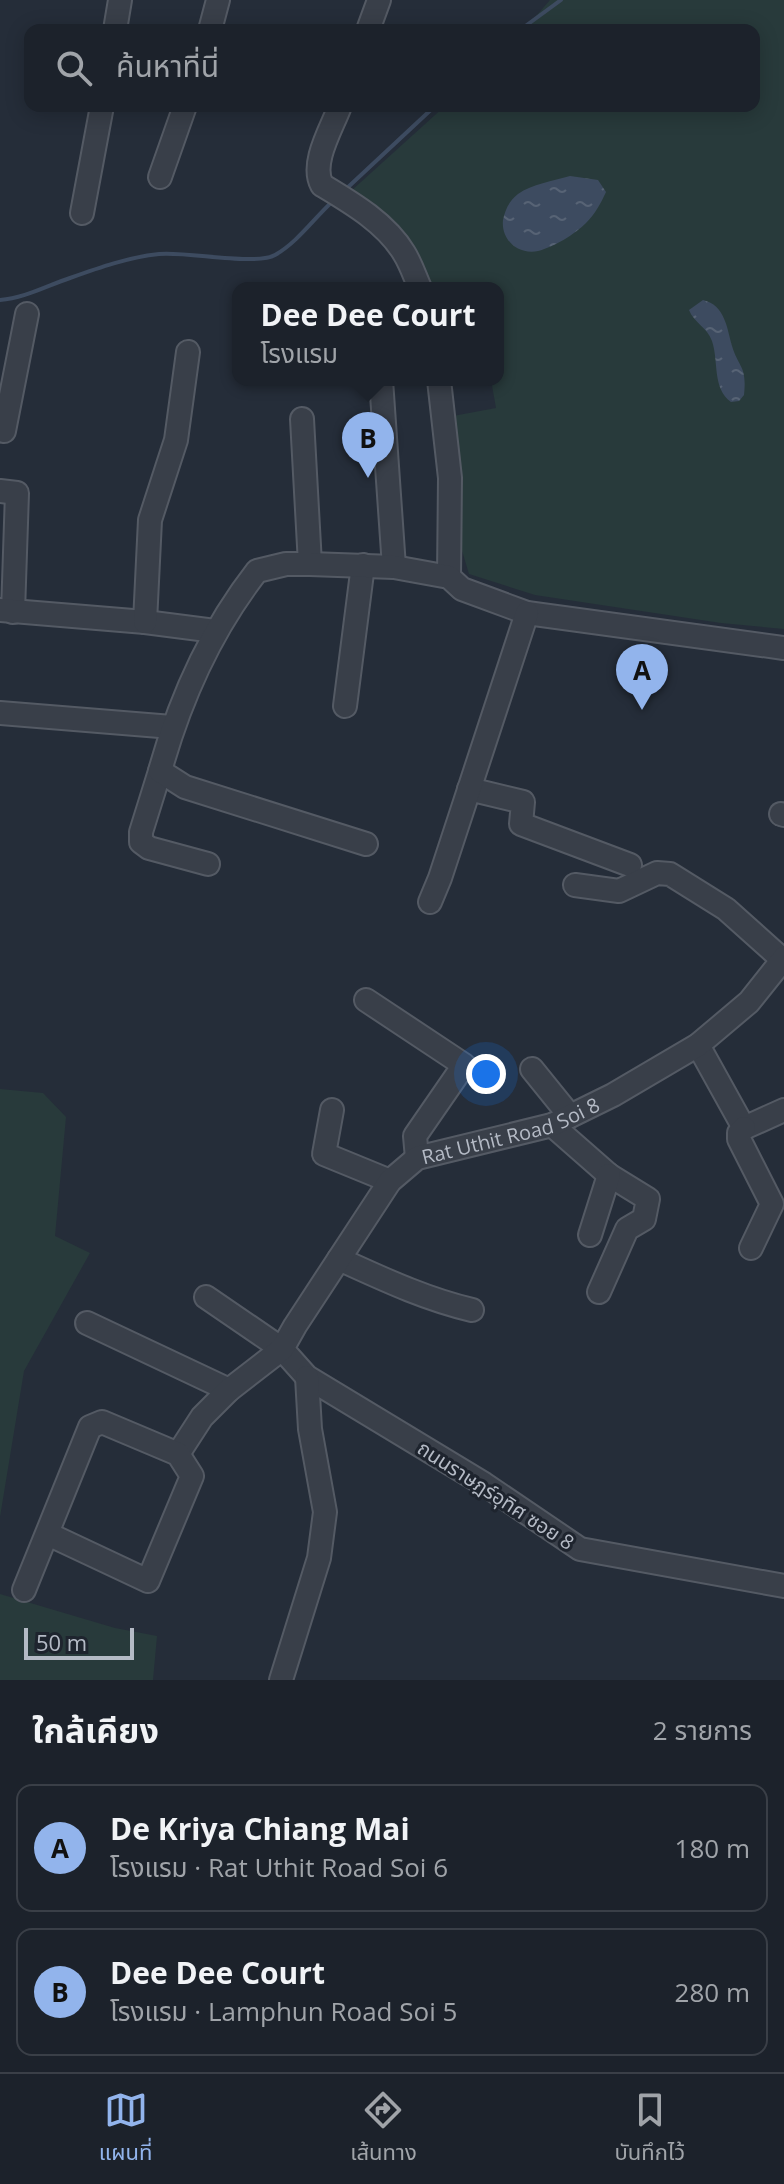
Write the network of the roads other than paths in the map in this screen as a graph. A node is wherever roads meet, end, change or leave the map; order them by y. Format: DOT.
graph roads {
  1 [pos="120,0"];
  2 [pos="218,0"];
  3 [pos="379,0"];
  4 [pos="116,24"];
  5 [pos="212,24"];
  6 [pos="370,24"];
  7 [pos="101,112"];
  8 [pos="183,112"];
  9 [pos="338,112"];
  10 [pos="160,177"];
  11 [pos="82,213"];
  12 [pos="417,282"];
  13 [pos="27,314"];
  14 [pos="188,352"];
  15 [pos="7,376"];
  16 [pos="381,386"];
  17 [pos="440,386"];
  18 [pos="302,419"];
  19 [pos="4,431"];
  20 [pos="0,491"];
  21 [pos="310,564"];
  22 [pos="363,565"];
  23 [pos="394,567"];
  24 [pos="449,577"];
  25 [pos="7,611"];
  26 [pos="527,613"];
  27 [pos="145,622"];
  28 [pos="215,631"];
  29 [pos="784,648"];
  30 [pos="345,706"];
  31 [pos="0,713"];
  32 [pos="172,727"];
  33 [pos="160,771"];
  34 [pos="469,789"];
  35 [pos="366,844"];
  36 [pos="208,864"];
  37 [pos="630,865"];
  38 [pos="575,885"];
  39 [pos="430,902"];
  40 [pos="783,959"];
  41 [pos="366,1000"];
  42 [pos="698,1045"];
  43 [pos="532,1069"];
  44 [pos="332,1110"];
  45 [pos="784,1110"];
  46 [pos="561,1121"];
  47 [pos="744,1128"];
  48 [pos="417,1158"];
  49 [pos="609,1175"];
  50 [pos="390,1181"];
  51 [pos="590,1235"];
  52 [pos="751,1248"];
  53 [pos="339,1259"];
  54 [pos="599,1292"];
  55 [pos="206,1297"];
  56 [pos="472,1310"];
  57 [pos="87,1323"];
  58 [pos="282,1349"];
  59 [pos="307,1377"];
  60 [pos="229,1390"];
  61 [pos="178,1454"];
  62 [pos="48,1534"];
  63 [pos="784,1586"];
  64 [pos="24,1590"];
  65 [pos="281,1680"];
  1 -- 4 [label="street"];
  2 -- 5 [label="street"];
  3 -- 6 [label="street"];
  7 -- 11 [label="street"];
  8 -- 10 [label="street"];
  9 -- 12 [label="street"];
  13 -- 15 [label="street"];
  14 -- 27 [label="street"];
  15 -- 19 [label="street"];
  16 -- 23 [label="street"];
  17 -- 24 [label="street"];
  18 -- 21 [label="street"];
  20 -- 25 [label="street"];
  21 -- 22 [label="street"];
  21 -- 28 [label="street"];
  22 -- 23 [label="street"];
  22 -- 30 [label="street"];
  23 -- 24 [label="street"];
  24 -- 26 [label="street"];
  25 -- 27 [label="street"];
  26 -- 29 [label="street"];
  26 -- 34 [label="street"];
  27 -- 28 [label="street"];
  28 -- 32 [label="street"];
  31 -- 32 [label="street"];
  32 -- 33 [label="street"];
  33 -- 35 [label="street"];
  33 -- 36 [label="street"];
  34 -- 37 [label="street"];
  34 -- 39 [label="street"];
  38 -- 40 [label="street"];
  40 -- 42 [label="street, Rat Uthit Road Soi 8"];
  41 -- 48 [label="street"];
  42 -- 46 [label="street, Rat Uthit Road Soi 8"];
  42 -- 47 [label="street"];
  43 -- 46 [label="street"];
  44 -- 50 [label="street"];
  45 -- 47 [label="street"];
  46 -- 48 [label="street, Rat Uthit Road Soi 8"];
  46 -- 49 [label="street"];
  47 -- 52 [label="street"];
  48 -- 50 [label="street, Rat Uthit Road Soi 8"];
  49 -- 51 [label="street"];
  49 -- 54 [label="street"];
  50 -- 53 [label="street, Rat Uthit Road Soi 8"];
  53 -- 56 [label="street"];
  53 -- 58 [label="street, Rat Uthit Road Soi 8"];
  55 -- 58 [label="street, ถนนราษฎร์อุทิศ ซอย 8"];
  57 -- 60 [label="street"];
  58 -- 59 [label="street, ถนนราษฎร์อุทิศ ซอย 8"];
  58 -- 60 [label="street, Rat Uthit Road Soi 8"];
  59 -- 63 [label="street, ถนนราษฎร์อุทิศ ซอย 8"];
  59 -- 65 [label="street"];
  60 -- 61 [label="street, Rat Uthit Road Soi 8"];
  61 -- 62 [label="street"];
  61 -- 62 [label="street"];
  62 -- 64 [label="street"];
}
